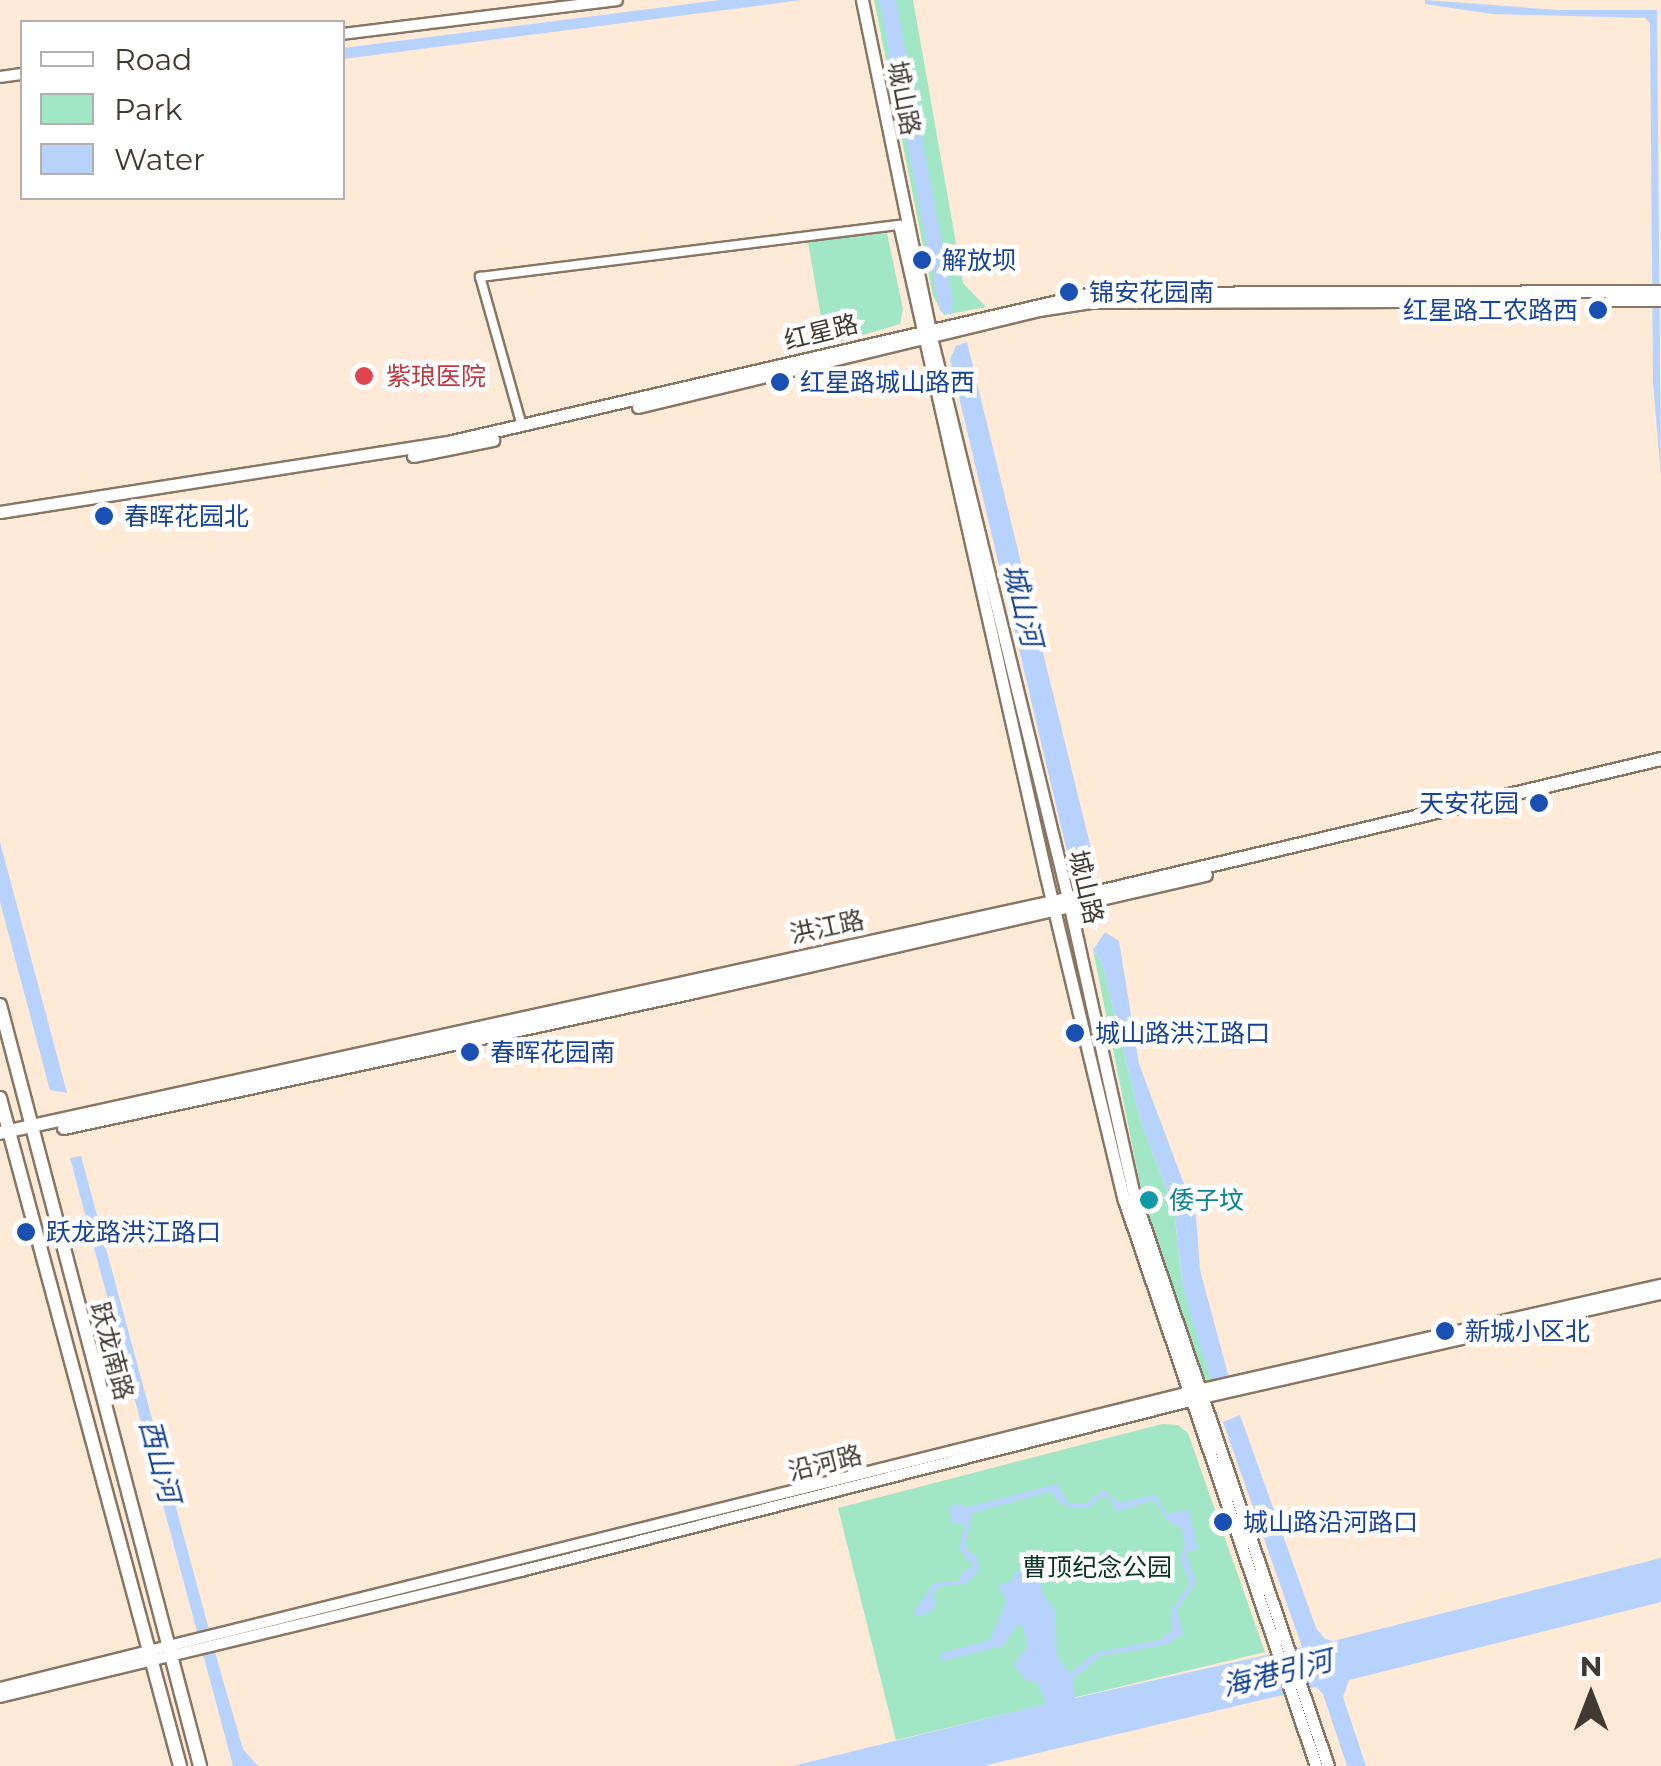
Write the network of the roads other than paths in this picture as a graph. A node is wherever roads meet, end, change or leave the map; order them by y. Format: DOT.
graph roads {
  1 [pos="617,0"];
  2 [pos="854,0"];
  3 [pos="862,0"];
  4 [pos="345,34"];
  5 [pos="900,225"];
  6 [pos="1661,291"];
  7 [pos="1643,296"];
  8 [pos="1661,300"];
  9 [pos="926,334"];
  10 [pos="522,426"];
  11 [pos="0,512"];
  12 [pos="0,520"];
  13 [pos="1661,759"];
  14 [pos="1661,768"];
  15 [pos="1062,904"];
  16 [pos="0,1005"];
  17 [pos="0,1098"];
  18 [pos="30,1130"];
  19 [pos="5,1136"];
  20 [pos="1661,1285"];
  21 [pos="1661,1294"];
  22 [pos="1195,1396"];
  23 [pos="170,1652"];
  24 [pos="151,1656"];
  25 [pos="0,1688"];
  26 [pos="1298,1696"];
  27 [pos="0,1697"];
  28 [pos="180,1766"];
  29 [pos="200,1766"];
  30 [pos="1316,1766"];
  31 [pos="1328,1766"];
  1 -- 4 [label="street"];
  2 -- 5 [label="main road, 城山路"];
  3 -- 9 [label="main road, 城山路"];
  5 -- 9 [label="main road, 城山路"];
  5 -- 10 [label="street"];
  6 -- 7 [label="main road, 红星路"];
  7 -- 8 [label="main road, 红星路"];
  7 -- 9 [label="main road, 红星路"];
  9 -- 10 [label="main road, 红星路"];
  9 -- 12 [label="main road, 红星路"];
  9 -- 15 [label="main road, 城山路"];
  10 -- 11 [label="main road, 红星路"];
  13 -- 15 [label="main road, 洪江路"];
  14 -- 15 [label="main road, 洪江路"];
  15 -- 18 [label="main road, 洪江路"];
  15 -- 22 [label="main road, 城山路"];
  16 -- 18 [label="main road, 跃龙南路"];
  17 -- 19 [label="main road, 跃龙南路"];
  18 -- 19 [label="main road, 洪江路"];
  18 -- 23 [label="main road, 跃龙南路"];
  19 -- 24 [label="main road, 跃龙南路"];
  20 -- 22 [label="street, 沿河路"];
  21 -- 22 [label="street, 沿河路"];
  22 -- 23 [label="street, 沿河路"];
  22 -- 26 [label="main road, 城山路"];
  23 -- 24 [label="street, 沿河路"];
  23 -- 29 [label="main road, 跃龙南路"];
  24 -- 25 [label="street, 沿河路"];
  24 -- 27 [label="street, 沿河路"];
  24 -- 28 [label="main road, 跃龙南路"];
  26 -- 30 [label="main road, 城山路"];
  26 -- 31 [label="main road, 城山路"];
}
